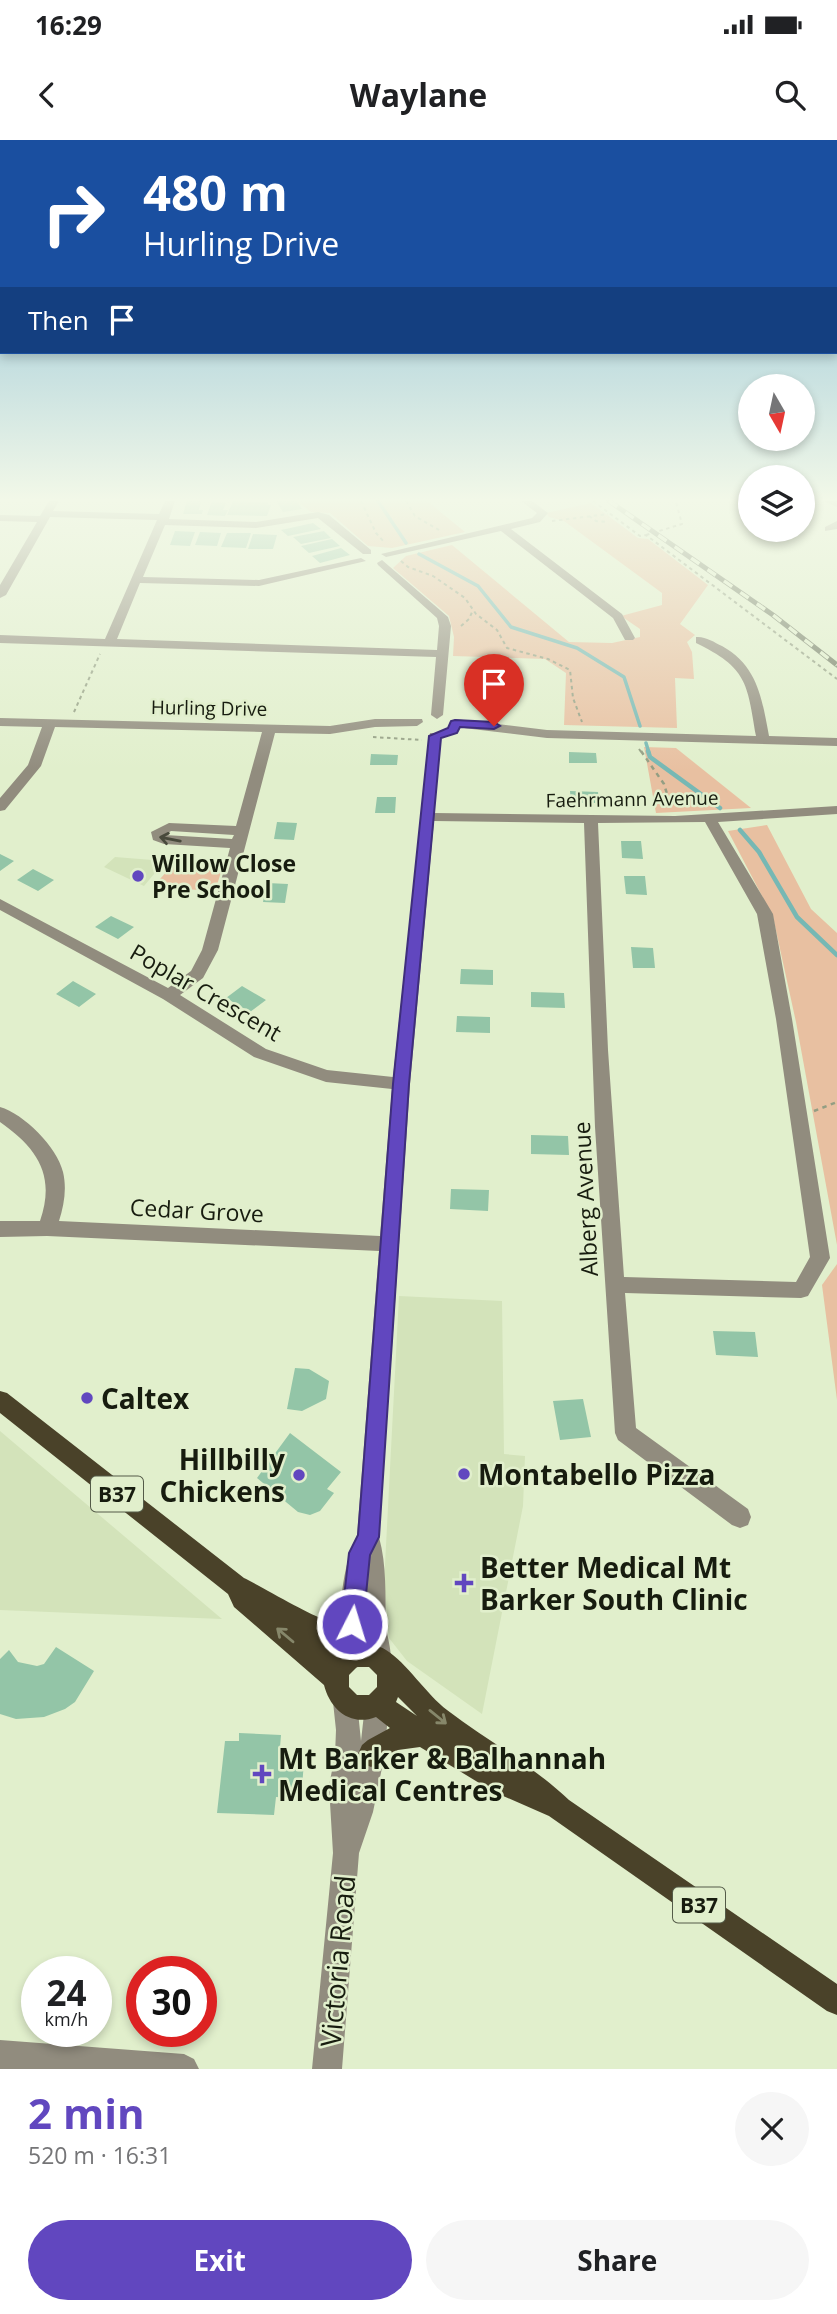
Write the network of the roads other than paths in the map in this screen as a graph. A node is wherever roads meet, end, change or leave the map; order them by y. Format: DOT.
graph roads {
  1 [pos="133,591"];
  2 [pos="421,591"];
  3 [pos="585,591"];
  4 [pos="629,638"];
  5 [pos="0,639"];
  6 [pos="700,640"];
  7 [pos="110,642"];
  8 [pos="442,654"];
  9 [pos="437,715"];
  10 [pos="0,722"];
  11 [pos="417,722"];
  12 [pos="455,723"];
  13 [pos="50,724"];
  14 [pos="269,729"];
  15 [pos="435,736"];
  16 [pos="763,740"];
  17 [pos="837,742"];
  18 [pos="0,807"];
  19 [pos="837,810"];
  20 [pos="428,817"];
  21 [pos="710,819"];
  22 [pos="591,820"];
  23 [pos="0,904"];
  24 [pos="169,995"];
  25 [pos="401,1084"];
  26 [pos="0,1113"];
  27 [pos="47,1227"];
  28 [pos="0,1229"];
  29 [pos="391,1244"];
  30 [pos="615,1285"];
  31 [pos="0,1401"];
  32 [pos="740,1517"];
  33 [pos="368,1537"];
  34 [pos="236,1586"];
  35 [pos="352,1617"];
  36 [pos="310,1629"];
  37 [pos="352,1657"];
  38 [pos="384,1665"];
  39 [pos="341,1691"];
  40 [pos="377,1704"];
  41 [pos="426,1735"];
  42 [pos="371,1754"];
  43 [pos="560,1809"];
  44 [pos="346,1853"];
  45 [pos="837,2001"];
  46 [pos="0,2055"];
  47 [pos="184,2069"];
  48 [pos="327,2069"];
  1 -- 7 [label="street"];
  2 -- 8 [label="street"];
  3 -- 4 [label="street"];
  5 -- 7 [label="street"];
  6 -- 16 [label="street"];
  7 -- 8 [label="street"];
  8 -- 9 [label="street"];
  9 -- 11 [label="street, Hurling Drive"];
  9 -- 12 [label="street"];
  10 -- 13 [label="street, Hurling Drive"];
  11 -- 14 [label="street, Hurling Drive"];
  11 -- 15 [label="street"];
  12 -- 15 [label="street"];
  12 -- 16 [label="street"];
  13 -- 14 [label="street, Hurling Drive"];
  13 -- 18 [label="street"];
  14 -- 24 [label="street"];
  15 -- 20 [label="street"];
  16 -- 17 [label="street"];
  19 -- 21 [label="street, Faehrmann Avenue"];
  20 -- 22 [label="street, Faehrmann Avenue"];
  20 -- 25 [label="street"];
  21 -- 22 [label="street, Faehrmann Avenue"];
  21 -- 30 [label="street"];
  22 -- 30 [label="street, Alberg Avenue"];
  23 -- 24 [label="street, Poplar Crescent"];
  24 -- 25 [label="street, Poplar Crescent"];
  25 -- 29 [label="street"];
  26 -- 27 [label="street"];
  27 -- 28 [label="street, Cedar Grove"];
  27 -- 29 [label="street, Cedar Grove"];
  29 -- 33 [label="street"];
  30 -- 32 [label="street, Alberg Avenue"];
  31 -- 34 [label="main road, B37"];
  33 -- 35 [label="street"];
  33 -- 38 [label="street"];
  34 -- 36 [label="main road, B37"];
  39 -- 34 [label="main road, B37, one-way"];
  35 -- 36 [label="main road"];
  35 -- 37 [label="street"];
  36 -- 37 [label="main road, B37"];
  37 -- 38 [label="main road"];
  37 -- 39 [label="main road"];
  38 -- 40 [label="main road"];
  38 -- 43 [label="main road, B37, one-way"];
  39 -- 40 [label="main road, B37"];
  39 -- 44 [label="street, Victoria Road"];
  40 -- 41 [label="main road, B37"];
  40 -- 42 [label="street, Victoria Road"];
  41 -- 42 [label="main road"];
  41 -- 43 [label="main road, B37"];
  42 -- 44 [label="street, Victoria Road"];
  43 -- 45 [label="main road, B37"];
  44 -- 48 [label="street, Victoria Road"];
  46 -- 47 [label="street"];
}
